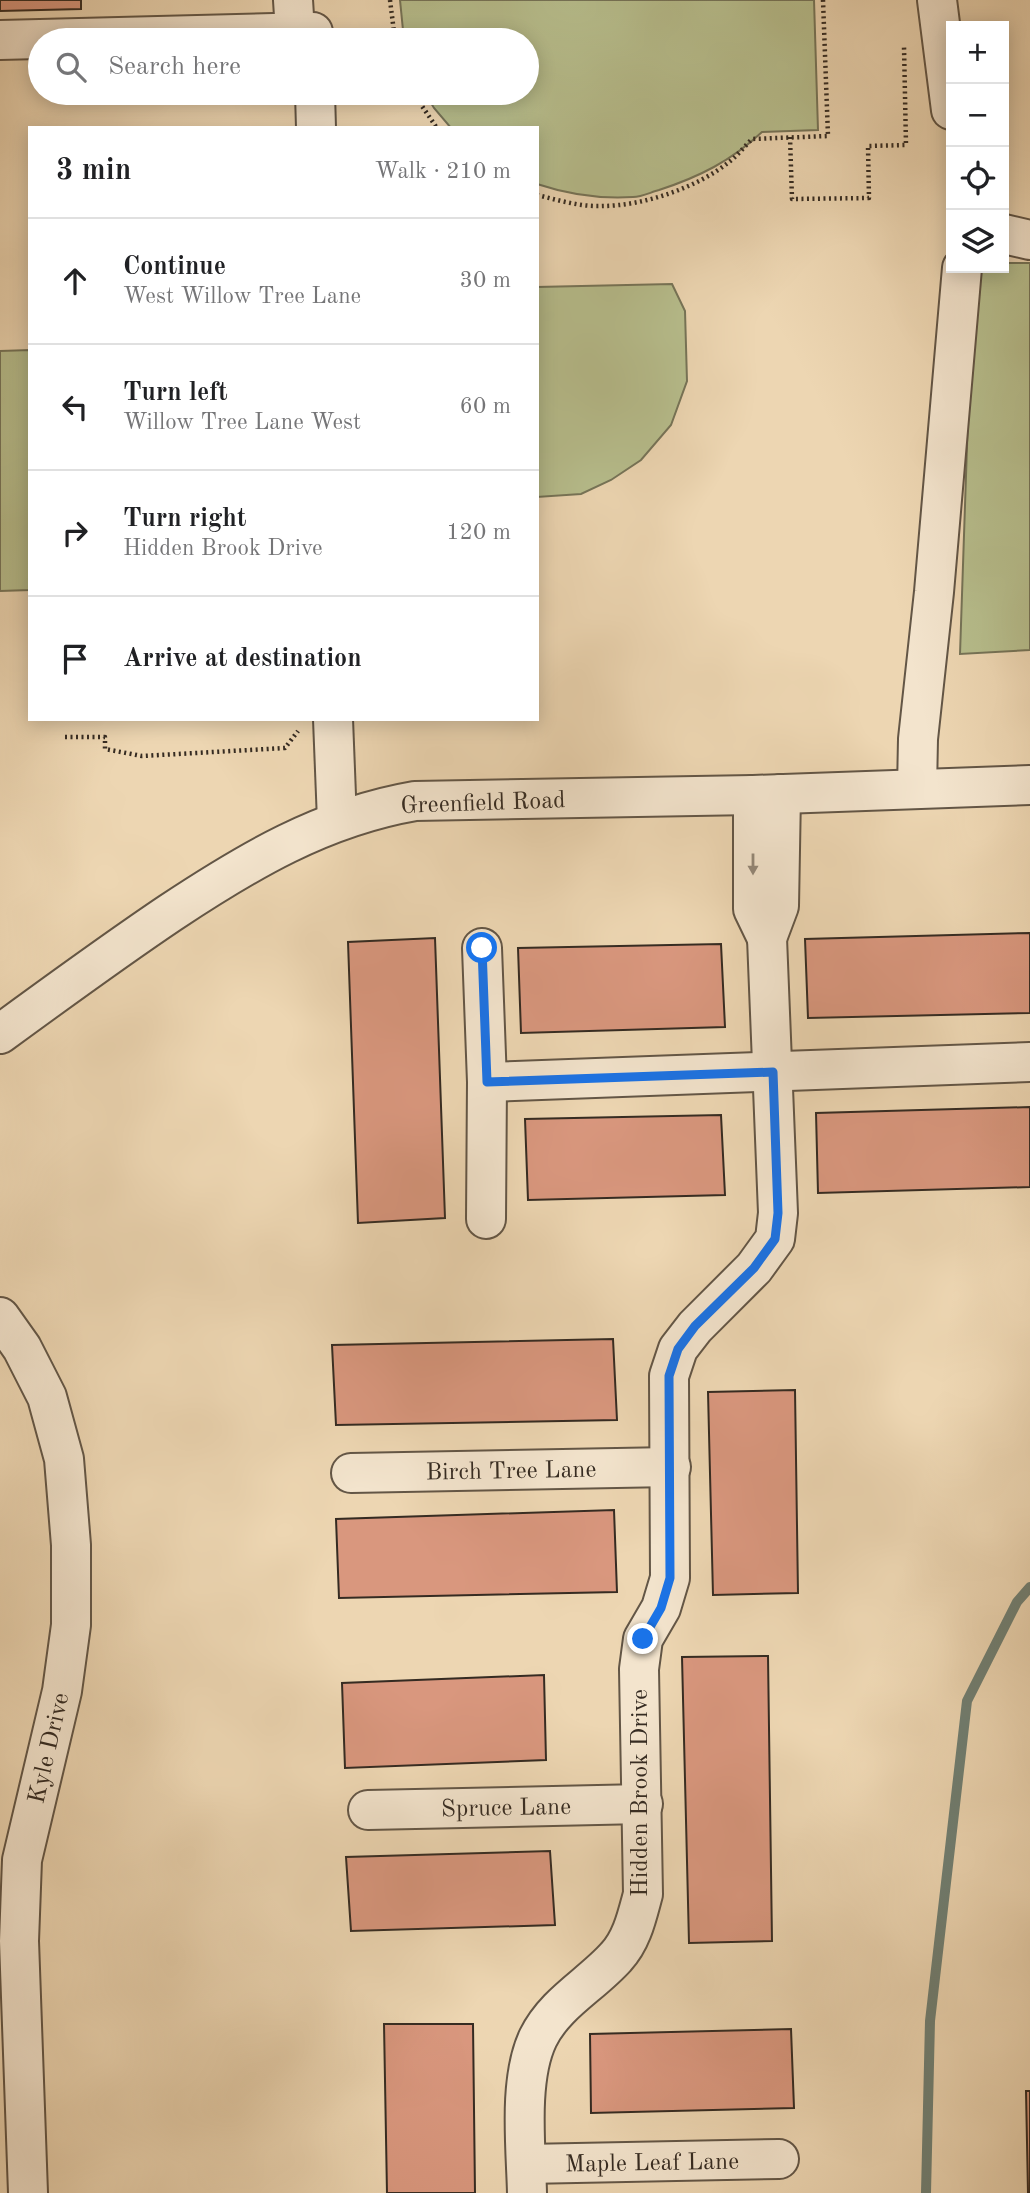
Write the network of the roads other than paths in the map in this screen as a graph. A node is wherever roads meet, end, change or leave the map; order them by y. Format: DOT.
graph roads {
  1 [pos="937,0"];
  2 [pos="301,24"];
  3 [pos="226,28"];
  4 [pos="28,39"];
  5 [pos="0,40"];
  6 [pos="948,84"];
  7 [pos="315,105"];
  8 [pos="316,126"];
  9 [pos="1009,235"];
  10 [pos="1030,240"];
  11 [pos="962,273"];
  12 [pos="333,721"];
  13 [pos="1030,785"];
  14 [pos="917,789"];
  15 [pos="767,795"];
  16 [pos="337,821"];
  17 [pos="482,948"];
  18 [pos="0,1034"];
  19 [pos="1030,1062"];
  20 [pos="773,1072"];
  21 [pos="487,1082"];
  22 [pos="486,1219"];
  23 [pos="0,1317"];
  24 [pos="671,1467"];
  25 [pos="351,1473"];
  26 [pos="643,1804"];
  27 [pos="368,1810"];
  28 [pos="779,2159"];
  29 [pos="527,2179"];
  30 [pos="28,2193"];
  1 -- 6 [label="street"];
  2 -- 3 [label="street"];
  4 -- 5 [label="street"];
  7 -- 8 [label="street"];
  9 -- 10 [label="street"];
  11 -- 14 [label="street"];
  12 -- 16 [label="street"];
  13 -- 14 [label="street, Greenfield Road"];
  14 -- 15 [label="street, Greenfield Road"];
  15 -- 16 [label="street, Greenfield Road"];
  15 -- 20 [label="street, Hidden Brook Drive"];
  16 -- 18 [label="street, Greenfield Road"];
  17 -- 21 [label="street"];
  19 -- 20 [label="street"];
  20 -- 21 [label="street"];
  20 -- 24 [label="street, Hidden Brook Drive"];
  21 -- 22 [label="street"];
  23 -- 30 [label="street, Kyle Drive"];
  24 -- 25 [label="street, Birch Tree Lane"];
  24 -- 26 [label="street, Hidden Brook Drive"];
  26 -- 27 [label="street, Spruce Lane"];
  26 -- 29 [label="street, Hidden Brook Drive"];
  28 -- 29 [label="street, Maple Leaf Lane"];
}
